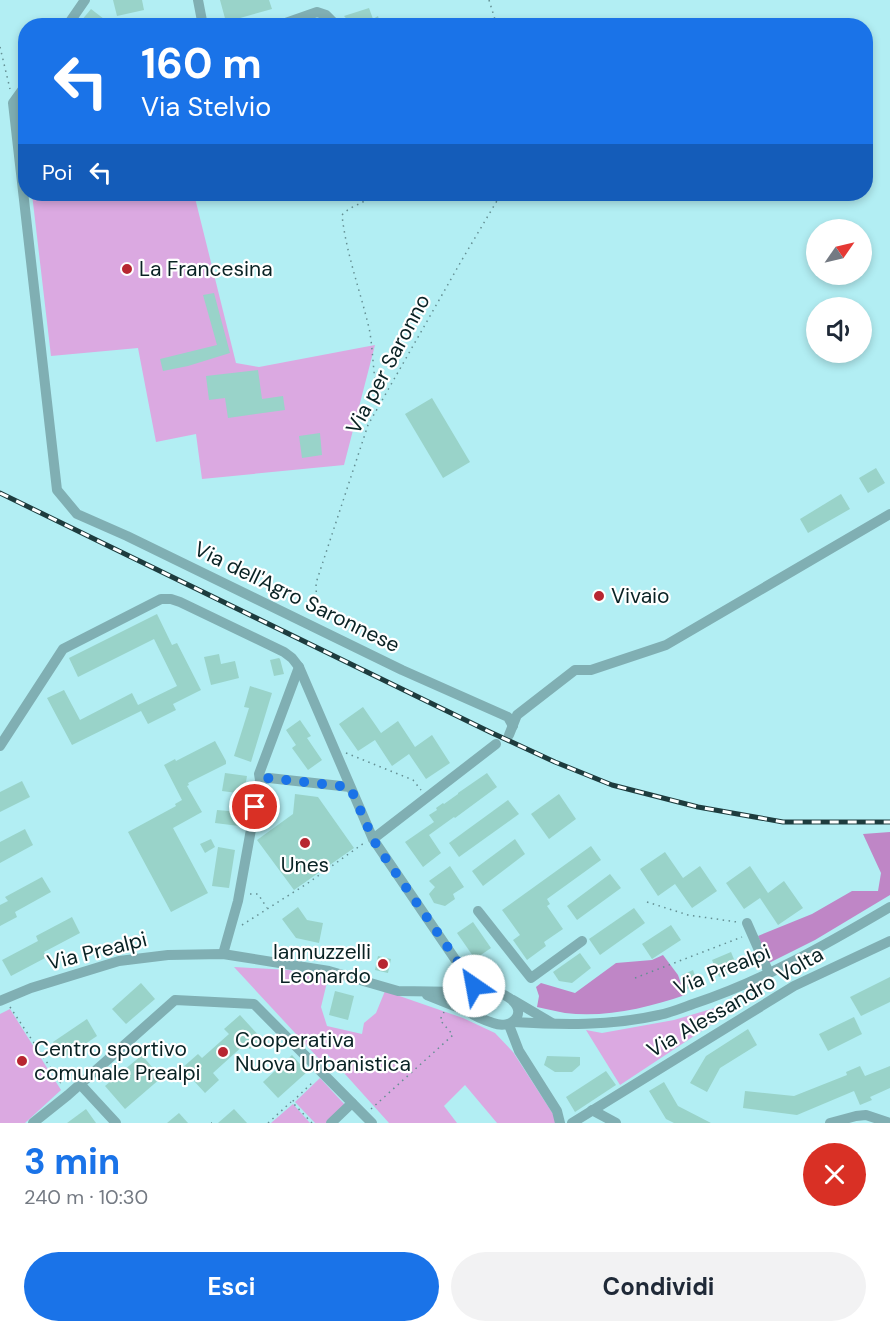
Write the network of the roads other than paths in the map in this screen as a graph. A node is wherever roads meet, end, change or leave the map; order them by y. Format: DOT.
graph roads {
  1 [pos="85,0"];
  2 [pos="198,0"];
  3 [pos="73,18"];
  4 [pos="201,18"];
  5 [pos="300,18"];
  6 [pos="329,18"];
  7 [pos="18,96"];
  8 [pos="18,147"];
  9 [pos="24,201"];
  10 [pos="890,514"];
  11 [pos="299,668"];
  12 [pos="15,723"];
  13 [pos="0,733"];
  14 [pos="496,744"];
  15 [pos="0,746"];
  16 [pos="260,780"];
  17 [pos="350,787"];
  18 [pos="372,838"];
  19 [pos="890,907"];
  20 [pos="478,911"];
  21 [pos="749,928"];
  22 [pos="890,940"];
  23 [pos="582,941"];
  24 [pos="223,954"];
  25 [pos="770,974"];
  26 [pos="470,989"];
  27 [pos="418,991"];
  28 [pos="2,1000"];
  29 [pos="513,1000"];
  30 [pos="467,1011"];
  31 [pos="492,1023"];
  32 [pos="511,1024"];
  33 [pos="555,1025"];
  34 [pos="519,1051"];
  35 [pos="80,1084"];
  36 [pos="352,1103"];
  37 [pos="592,1110"];
  38 [pos="364,1120"];
  39 [pos="33,1123"];
  40 [pos="116,1123"];
  41 [pos="331,1123"];
  42 [pos="560,1123"];
  43 [pos="572,1123"];
  44 [pos="616,1123"];
  45 [pos="830,1123"];
  46 [pos="890,1123"];
  1 -- 3 [label="street"];
  2 -- 4 [label="street"];
  5 -- 6 [label="street"];
  7 -- 8 [label="street, Via dell'Agro Saronnese"];
  9 -- 10 [label="street, Via dell'Agro Saronnese"];
  11 -- 12 [label="street"];
  11 -- 16 [label="street"];
  11 -- 17 [label="street"];
  12 -- 13 [label="street"];
  12 -- 15 [label="street"];
  14 -- 18 [label="street"];
  16 -- 17 [label="street"];
  16 -- 24 [label="street"];
  17 -- 18 [label="street"];
  18 -- 26 [label="street"];
  19 -- 25 [label="street, Via Prealpi"];
  20 -- 23 [label="street"];
  21 -- 25 [label="street"];
  22 -- 37 [label="street, Via Alessandro Volta"];
  24 -- 27 [label="street, Via Prealpi"];
  24 -- 28 [label="street, Via Prealpi"];
  25 -- 33 [label="street, Via Prealpi"];
  26 -- 27 [label="street, Via Prealpi"];
  26 -- 29 [label="street"];
  26 -- 30 [label="street"];
  27 -- 30 [label="street, Via Prealpi"];
  29 -- 32 [label="street"];
  29 -- 33 [label="street"];
  30 -- 31 [label="street, Via Prealpi"];
  31 -- 32 [label="street, Via Prealpi"];
  31 -- 34 [label="street"];
  32 -- 33 [label="street, Via Prealpi"];
  32 -- 34 [label="street"];
  34 -- 42 [label="street"];
  35 -- 36 [label="street"];
  35 -- 39 [label="street"];
  35 -- 40 [label="street"];
  36 -- 38 [label="street"];
  36 -- 41 [label="street"];
  37 -- 43 [label="street, Via Alessandro Volta"];
  37 -- 44 [label="street"];
  45 -- 46 [label="street"];
}
